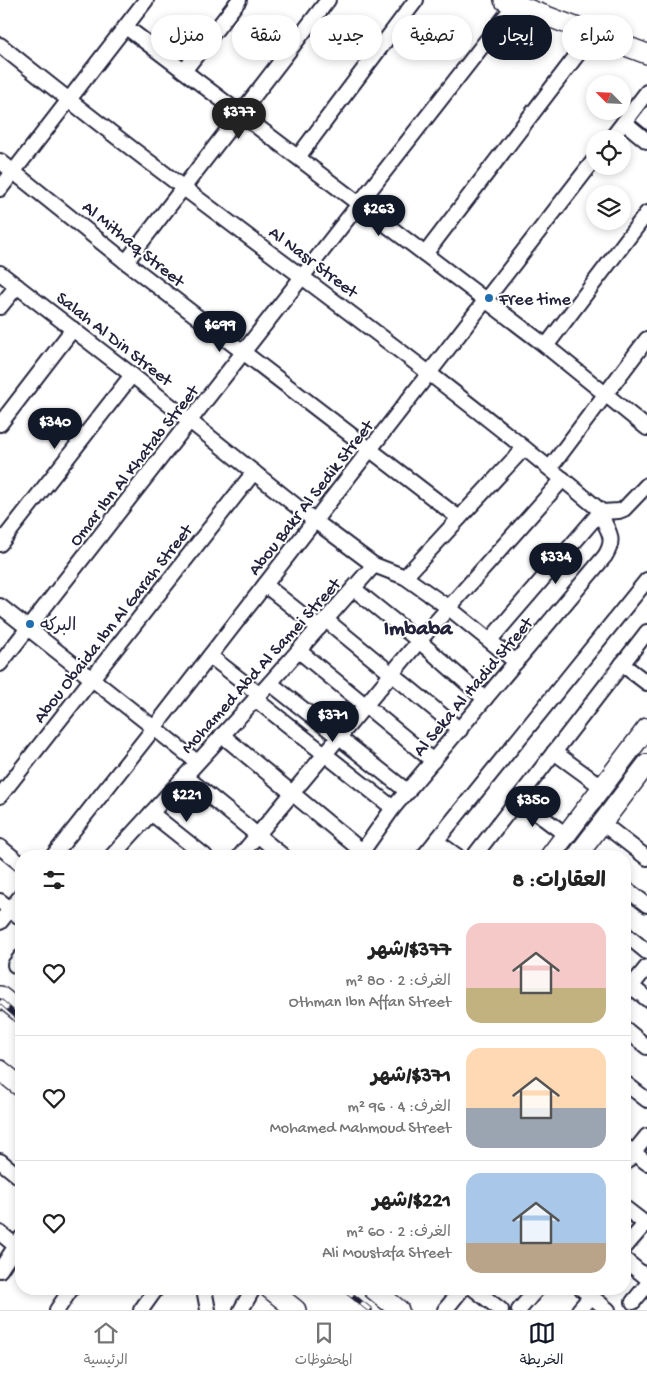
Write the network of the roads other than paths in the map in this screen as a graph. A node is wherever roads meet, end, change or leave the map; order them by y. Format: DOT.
graph roads {
  1 [pos="146,0"];
  2 [pos="239,0"];
  3 [pos="328,0"];
  4 [pos="416,0"];
  5 [pos="510,2"];
  6 [pos="562,22"];
  7 [pos="126,27"];
  8 [pos="0,45"];
  9 [pos="633,49"];
  10 [pos="647,54"];
  11 [pos="573,60"];
  12 [pos="184,71"];
  13 [pos="647,92"];
  14 [pos="69,101"];
  15 [pos="240,114"];
  16 [pos="624,122"];
  17 [pos="618,130"];
  18 [pos="647,141"];
  19 [pos="298,157"];
  20 [pos="0,161"];
  21 [pos="14,171"];
  22 [pos="586,172"];
  23 [pos="184,187"];
  24 [pos="0,189"];
  25 [pos="360,204"];
  26 [pos="647,213"];
  27 [pos="425,254"];
  28 [pos="126,262"];
  29 [pos="0,273"];
  30 [pos="304,277"];
  31 [pos="17,286"];
  32 [pos="486,300"];
  33 [pos="0,307"];
  34 [pos="73,329"];
  35 [pos="647,339"];
  36 [pos="546,346"];
  37 [pos="244,353"];
  38 [pos="429,373"];
  39 [pos="132,375"];
  40 [pos="605,394"];
  41 [pos="190,422"];
  42 [pos="0,424"];
  43 [pos="647,428"];
  44 [pos="524,448"];
  45 [pos="370,450"];
  46 [pos="550,468"];
  47 [pos="254,472"];
  48 [pos="563,479"];
  49 [pos="647,485"];
  50 [pos="602,511"];
  51 [pos="460,518"];
  52 [pos="315,521"];
  53 [pos="0,544"];
  54 [pos="374,565"];
  55 [pos="405,577"];
  56 [pos="647,580"];
  57 [pos="265,585"];
  58 [pos="354,589"];
  59 [pos="0,606"];
  60 [pos="448,608"];
  61 [pos="323,624"];
  62 [pos="28,629"];
  63 [pos="647,632"];
  64 [pos="490,640"];
  65 [pos="419,641"];
  66 [pos="299,651"];
  67 [pos="210,656"];
  68 [pos="516,662"];
  69 [pos="0,664"];
  70 [pos="622,664"];
  71 [pos="392,674"];
  72 [pos="92,679"];
  73 [pos="270,683"];
  74 [pos="647,683"];
  75 [pos="257,697"];
  76 [pos="485,699"];
  77 [pos="366,705"];
  78 [pos="154,728"];
  79 [pos="647,728"];
  80 [pos="460,730"];
  81 [pos="222,736"];
  82 [pos="339,737"];
  83 [pos="554,752"];
  84 [pos="325,754"];
  85 [pos="624,758"];
  86 [pos="434,761"];
  87 [pos="198,762"];
  88 [pos="645,771"];
  89 [pos="185,776"];
  90 [pos="602,787"];
  91 [pos="408,792"];
  92 [pos="292,794"];
  93 [pos="0,796"];
  94 [pos="518,799"];
  95 [pos="393,808"];
  96 [pos="151,813"];
  97 [pos="602,823"];
  98 [pos="258,835"];
  99 [pos="566,835"];
  100 [pos="436,841"];
  101 [pos="0,847"];
  102 [pos="58,850"];
  103 [pos="119,850"];
  104 [pos="197,850"];
  105 [pos="245,850"];
  106 [pos="276,850"];
  107 [pos="356,850"];
  108 [pos="364,850"];
  109 [pos="429,850"];
  110 [pos="449,850"];
  111 [pos="479,850"];
  112 [pos="555,850"];
  113 [pos="584,850"];
  114 [pos="647,858"];
  115 [pos="15,859"];
  116 [pos="631,893"];
  117 [pos="647,905"];
  118 [pos="11,910"];
  119 [pos="0,922"];
  120 [pos="631,939"];
  121 [pos="647,952"];
  122 [pos="647,967"];
  123 [pos="631,983"];
  124 [pos="631,989"];
  125 [pos="0,996"];
  126 [pos="647,999"];
  127 [pos="15,1008"];
  128 [pos="631,1034"];
  129 [pos="647,1047"];
  130 [pos="0,1070"];
  131 [pos="15,1082"];
  132 [pos="631,1088"];
  133 [pos="647,1100"];
  134 [pos="647,1136"];
  135 [pos="631,1151"];
  136 [pos="631,1155"];
  137 [pos="0,1161"];
  138 [pos="647,1163"];
  139 [pos="15,1173"];
  140 [pos="631,1213"];
  141 [pos="646,1225"];
  142 [pos="0,1233"];
  143 [pos="15,1240"];
  144 [pos="631,1241"];
  145 [pos="15,1248"];
  146 [pos="631,1265"];
  147 [pos="0,1270"];
  148 [pos="647,1278"];
  149 [pos="647,1285"];
  150 [pos="67,1295"];
  151 [pos="152,1295"];
  152 [pos="204,1295"];
  153 [pos="250,1295"];
  154 [pos="277,1295"];
  155 [pos="380,1295"];
  156 [pos="464,1295"];
  157 [pos="480,1295"];
  158 [pos="532,1295"];
  159 [pos="585,1295"];
  160 [pos="590,1295"];
  161 [pos="633,1302"];
  162 [pos="204,1308"];
  163 [pos="57,1310"];
  164 [pos="141,1310"];
  165 [pos="241,1310"];
  166 [pos="296,1310"];
  167 [pos="399,1310"];
  168 [pos="444,1310"];
  169 [pos="501,1310"];
  170 [pos="519,1310"];
  171 [pos="579,1310"];
  172 [pos="608,1310"];
  1 -- 7 [label="street"];
  2 -- 12 [label="street"];
  3 -- 15 [label="street"];
  4 -- 19 [label="street"];
  5 -- 6 [label="main road"];
  5 -- 25 [label="street, Omar Ibn Al Khatab Street"];
  7 -- 12 [label="street"];
  7 -- 14 [label="street"];
  8 -- 14 [label="street, Al Nasr Street"];
  9 -- 10 [label="main road"];
  11 -- 27 [label="street"];
  12 -- 15 [label="street"];
  13 -- 16 [label="street"];
  14 -- 21 [label="street"];
  14 -- 23 [label="street, Al Nasr Street"];
  15 -- 19 [label="street"];
  15 -- 23 [label="street"];
  16 -- 17 [label="street"];
  16 -- 18 [label="street"];
  19 -- 25 [label="street"];
  20 -- 21 [label="street, Al Mithaq Street"];
  21 -- 24 [label="street"];
  21 -- 28 [label="street, Al Mithaq Street"];
  22 -- 32 [label="street, Abou Bakr Al Sedik Street"];
  23 -- 28 [label="street"];
  23 -- 30 [label="street, Al Nasr Street"];
  25 -- 27 [label="street"];
  25 -- 30 [label="street, Omar Ibn Al Khatab Street"];
  26 -- 36 [label="street"];
  27 -- 32 [label="street"];
  28 -- 37 [label="street, Al Mithaq Street"];
  29 -- 31 [label="street, Salah Al Din Street"];
  30 -- 37 [label="street, Omar Ibn Al Khatab Street"];
  30 -- 38 [label="street, Al Nasr Street"];
  31 -- 33 [label="street"];
  31 -- 34 [label="street, Salah Al Din Street"];
  32 -- 36 [label="street"];
  32 -- 38 [label="street, Abou Bakr Al Sedik Street"];
  34 -- 39 [label="street, Salah Al Din Street"];
  34 -- 42 [label="street"];
  35 -- 40 [label="street"];
  36 -- 40 [label="street"];
  37 -- 41 [label="street, Omar Ibn Al Khatab Street"];
  37 -- 45 [label="street, Al Mithaq Street"];
  38 -- 44 [label="street, Al Nasr Street"];
  38 -- 45 [label="street, Abou Bakr Al Sedik Street"];
  39 -- 41 [label="street, Salah Al Din Street"];
  39 -- 53 [label="street"];
  40 -- 43 [label="street"];
  40 -- 46 [label="street"];
  41 -- 47 [label="street, Salah Al Din Street"];
  41 -- 62 [label="street, Omar Ibn Al Khatab Street"];
  44 -- 46 [label="street, Al Nasr Street"];
  44 -- 51 [label="street"];
  45 -- 51 [label="street, Al Mithaq Street"];
  45 -- 52 [label="street, Abou Bakr Al Sedik Street"];
  46 -- 48 [label="street, Al Nasr Street"];
  47 -- 52 [label="street, Salah Al Din Street"];
  47 -- 72 [label="street, Abou Obaida Ibn Al Garah Street"];
  48 -- 50 [label="street, Al Nasr Street"];
  48 -- 60 [label="street"];
  49 -- 50 [label="street"];
  50 -- 64 [label="street"];
  50 -- 68 [label="street, Al Seka Al Hadid Street"];
  51 -- 55 [label="street"];
  52 -- 54 [label="street, Salah Al Din Street"];
  52 -- 57 [label="street, Abou Bakr Al Sedik Street"];
  54 -- 55 [label="street, Salah Al Din Street"];
  54 -- 58 [label="street, Mohamed Abd Al Samei Street"];
  55 -- 60 [label="street, Salah Al Din Street"];
  56 -- 100 [label="street"];
  57 -- 61 [label="street"];
  57 -- 67 [label="street, Abou Bakr Al Sedik Street"];
  58 -- 61 [label="street, Mohamed Abd Al Samei Street"];
  58 -- 65 [label="street"];
  59 -- 62 [label="street"];
  60 -- 64 [label="street, Salah Al Din Street"];
  60 -- 65 [label="street"];
  61 -- 66 [label="street, Mohamed Abd Al Samei Street"];
  61 -- 71 [label="street"];
  62 -- 69 [label="street, Omar Ibn Al Khatab Street"];
  62 -- 72 [label="street"];
  63 -- 70 [label="street"];
  64 -- 68 [label="street, Salah Al Din Street"];
  65 -- 71 [label="street"];
  65 -- 76 [label="street"];
  66 -- 73 [label="street, Mohamed Abd Al Samei Street"];
  66 -- 77 [label="street"];
  67 -- 75 [label="street"];
  67 -- 78 [label="street, Abou Bakr Al Sedik Street"];
  68 -- 76 [label="street, Al Seka Al Hadid Street"];
  70 -- 74 [label="street"];
  70 -- 83 [label="street"];
  71 -- 77 [label="street"];
  71 -- 80 [label="street"];
  72 -- 78 [label="street"];
  72 -- 93 [label="street, Abou Obaida Ibn Al Garah Street"];
  73 -- 75 [label="street, Mohamed Abd Al Samei Street"];
  73 -- 82 [label="street"];
  75 -- 81 [label="street, Mohamed Abd Al Samei Street"];
  75 -- 84 [label="street"];
  76 -- 80 [label="street, Al Seka Al Hadid Street"];
  77 -- 82 [label="street"];
  77 -- 86 [label="street"];
  78 -- 87 [label="street"];
  78 -- 102 [label="street, Abou Bakr Al Sedik Street"];
  79 -- 85 [label="main road"];
  80 -- 86 [label="street, Al Seka Al Hadid Street"];
  81 -- 87 [label="street, Mohamed Abd Al Samei Street"];
  81 -- 92 [label="street"];
  82 -- 84 [label="street"];
  82 -- 91 [label="street"];
  83 -- 90 [label="street"];
  83 -- 94 [label="street"];
  84 -- 92 [label="street"];
  84 -- 95 [label="street"];
  85 -- 88 [label="street"];
  85 -- 90 [label="main road"];
  86 -- 91 [label="street, Al Seka Al Hadid Street"];
  87 -- 89 [label="street, Mohamed Abd Al Samei Street"];
  88 -- 97 [label="main road"];
  89 -- 96 [label="street, Mohamed Abd Al Samei Street"];
  89 -- 98 [label="street"];
  90 -- 99 [label="main road"];
  91 -- 95 [label="street, Al Seka Al Hadid Street"];
  92 -- 98 [label="street"];
  92 -- 107 [label="street"];
  94 -- 99 [label="street"];
  94 -- 111 [label="street"];
  95 -- 108 [label="street, Al Seka Al Hadid Street"];
  96 -- 103 [label="street, Mohamed Abd Al Samei Street"];
  96 -- 104 [label="street"];
  97 -- 113 [label="main road"];
  97 -- 114 [label="street"];
  98 -- 105 [label="street"];
  98 -- 106 [label="street"];
  99 -- 112 [label="main road"];
  100 -- 109 [label="street"];
  100 -- 110 [label="street"];
  101 -- 115 [label="street"];
  116 -- 117 [label="street"];
  118 -- 119 [label="street"];
  120 -- 121 [label="street"];
  122 -- 123 [label="street"];
  124 -- 126 [label="street"];
  125 -- 127 [label="main road"];
  128 -- 129 [label="street"];
  130 -- 131 [label="main road"];
  132 -- 133 [label="street"];
  134 -- 135 [label="street"];
  136 -- 138 [label="street"];
  137 -- 139 [label="street"];
  140 -- 141 [label="street"];
  141 -- 144 [label="street"];
  142 -- 143 [label="street"];
  145 -- 147 [label="street"];
  146 -- 148 [label="street"];
  149 -- 161 [label="street"];
  150 -- 163 [label="street"];
  151 -- 164 [label="street"];
  152 -- 162 [label="street"];
  153 -- 165 [label="street"];
  154 -- 166 [label="main road"];
  155 -- 167 [label="main road"];
  156 -- 168 [label="street"];
  157 -- 169 [label="street"];
  158 -- 170 [label="street"];
  159 -- 171 [label="street"];
  160 -- 172 [label="street"];
}
